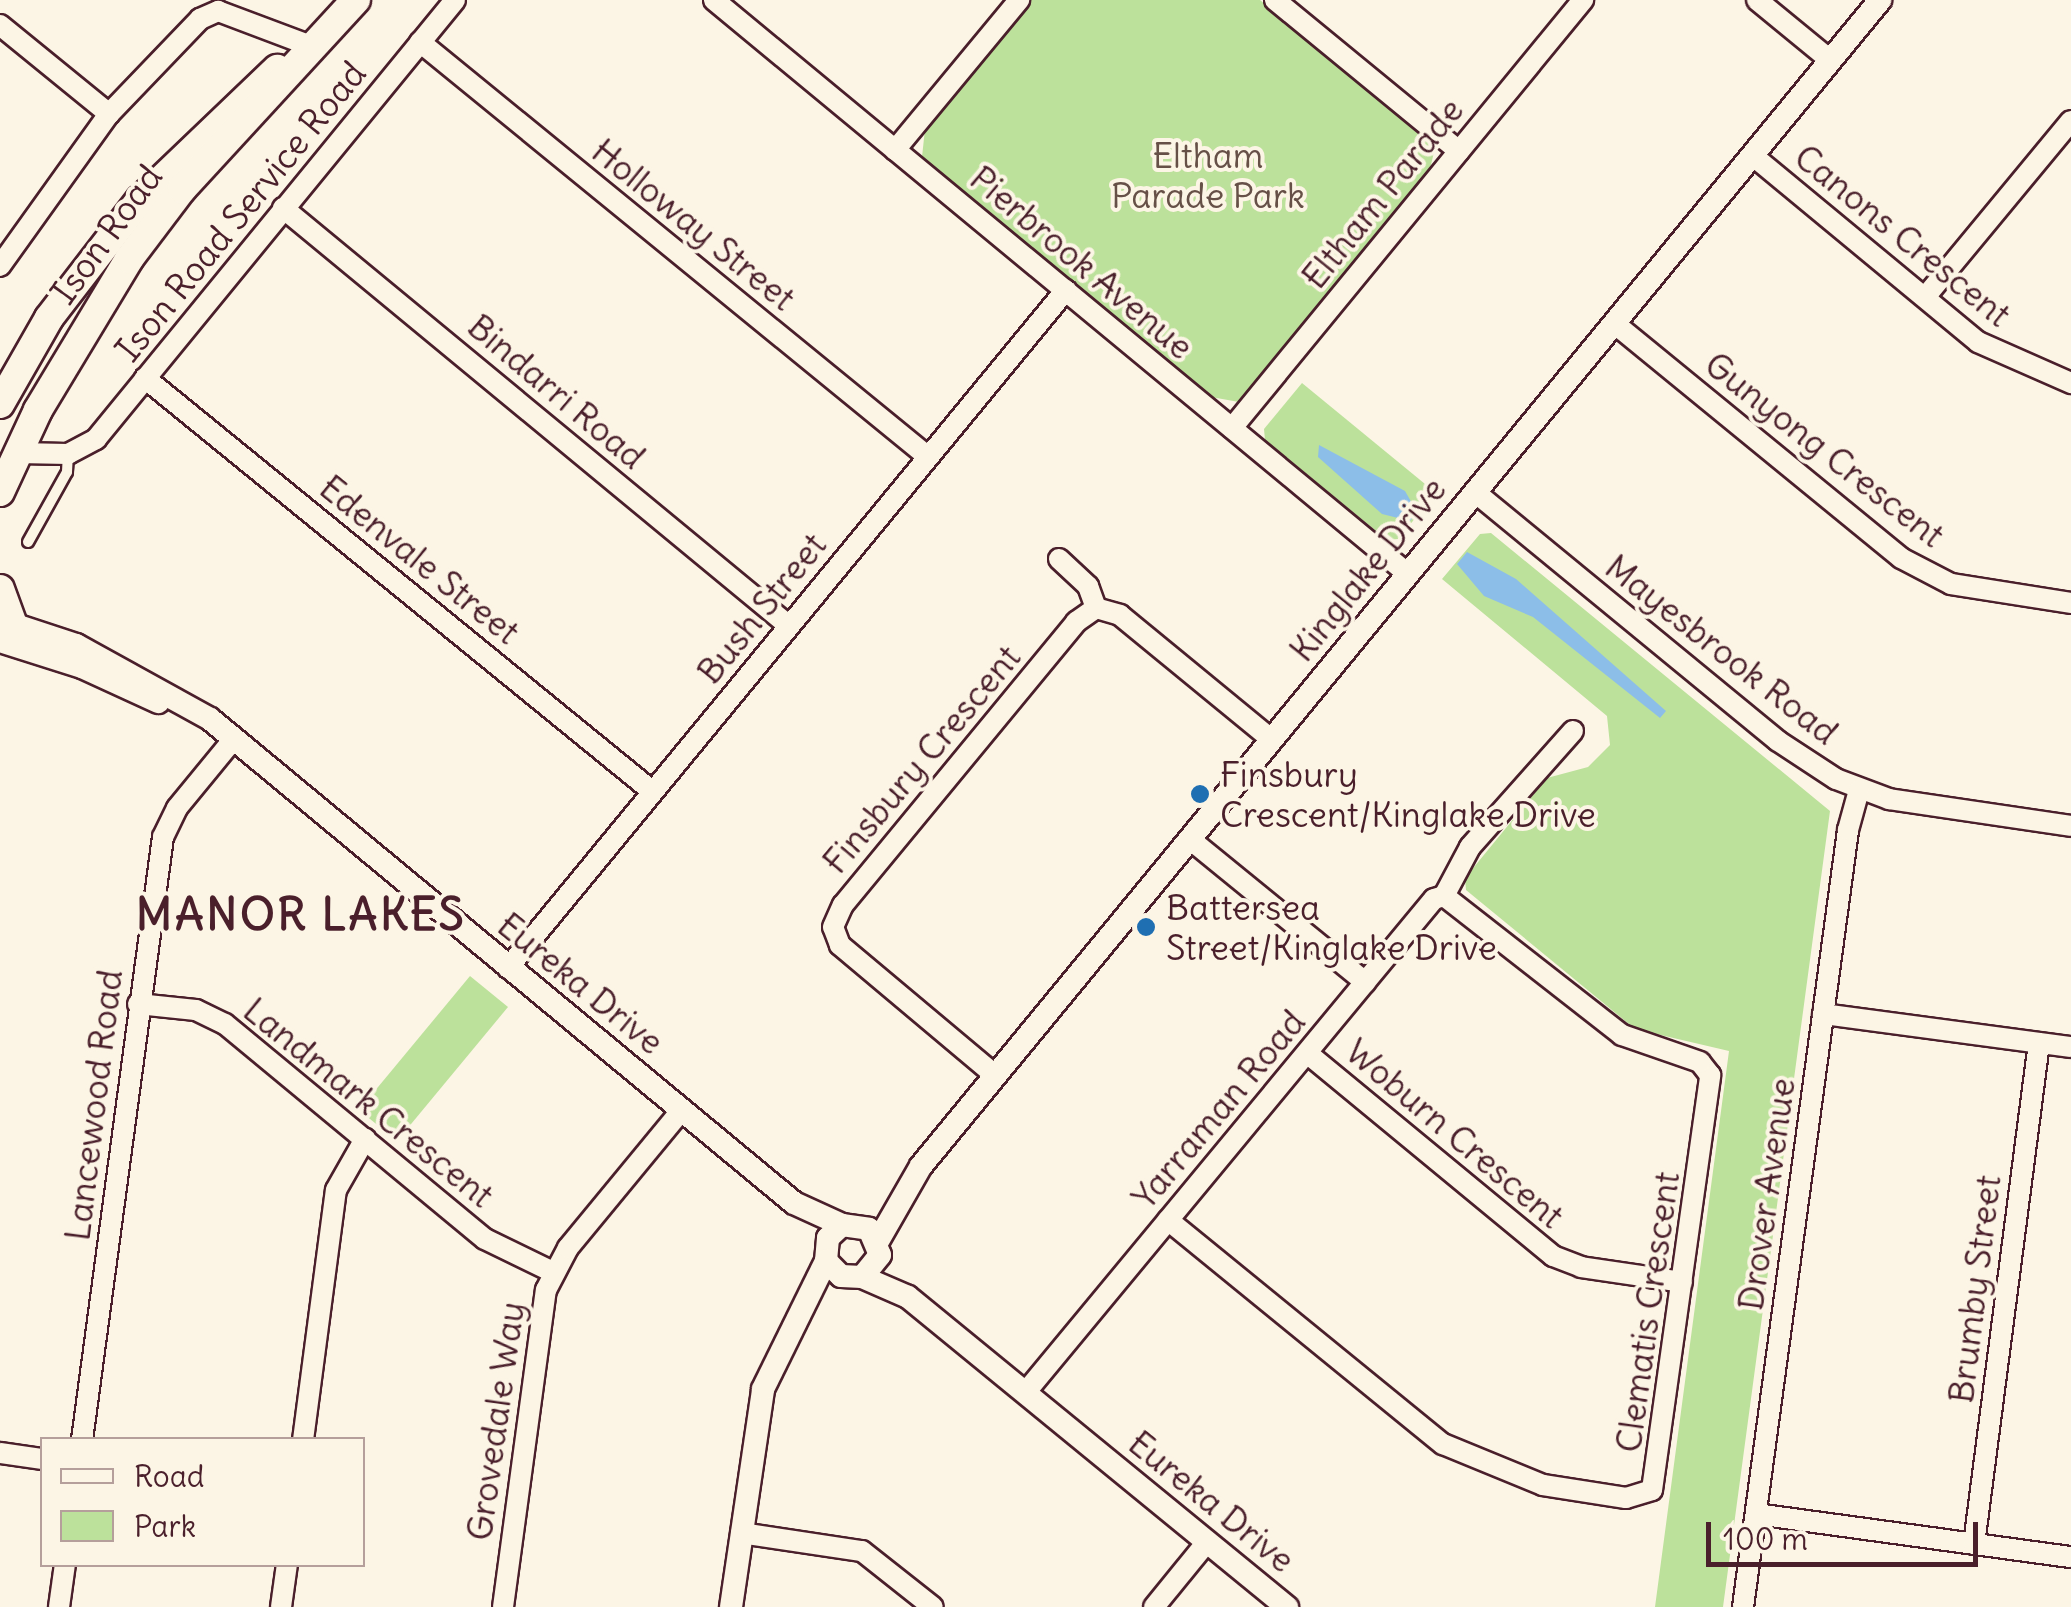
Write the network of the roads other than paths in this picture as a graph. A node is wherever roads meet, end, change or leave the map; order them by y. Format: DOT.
graph roads {
  1 [pos="356,0"];
  2 [pos="455,0"];
  3 [pos="1019,0"];
  4 [pos="1583,0"];
  5 [pos="1758,0"];
  6 [pos="1880,0"];
  7 [pos="726,4"];
  8 [pos="1288,4"];
  9 [pos="221,6"];
  10 [pos="0,26"];
  11 [pos="420,42"];
  12 [pos="311,46"];
  13 [pos="1830,60"];
  14 [pos="109,114"];
  15 [pos="2071,120"];
  16 [pos="895,150"];
  17 [pos="1459,151"];
  18 [pos="1752,155"];
  19 [pos="283,208"];
  20 [pos="0,266"];
  21 [pos="1066,290"];
  22 [pos="1926,296"];
  23 [pos="1614,323"];
  24 [pos="145,378"];
  25 [pos="2071,383"];
  26 [pos="0,404"];
  27 [pos="1232,428"];
  28 [pos="18,452"];
  29 [pos="68,454"];
  30 [pos="928,456"];
  31 [pos="0,492"];
  32 [pos="1474,492"];
  33 [pos="28,542"];
  34 [pos="1059,559"];
  35 [pos="1408,574"];
  36 [pos="0,589"];
  37 [pos="2071,603"];
  38 [pos="1096,608"];
  39 [pos="788,625"];
  40 [pos="4,628"];
  41 [pos="1572,731"];
  42 [pos="1272,740"];
  43 [pos="232,741"];
  44 [pos="1859,790"];
  45 [pos="652,791"];
  46 [pos="2070,822"];
  47 [pos="1190,840"];
  48 [pos="1444,896"];
  49 [pos="508,968"];
  50 [pos="1365,982"];
  51 [pos="138,1004"];
  52 [pos="1823,1014"];
  53 [pos="2040,1043"];
  54 [pos="2071,1048"];
  55 [pos="1307,1053"];
  56 [pos="996,1076"];
  57 [pos="682,1110"];
  58 [pos="365,1139"];
  59 [pos="908,1183"];
  60 [pos="794,1203"];
  61 [pos="1168,1220"];
  62 [pos="848,1224"];
  63 [pos="879,1248"];
  64 [pos="826,1254"];
  65 [pos="553,1272"];
  66 [pos="856,1278"];
  67 [pos="1682,1282"];
  68 [pos="908,1297"];
  69 [pos="802,1313"];
  70 [pos="1025,1393"];
  71 [pos="82,1437"];
  72 [pos="303,1437"];
  73 [pos="0,1453"];
  74 [pos="40,1459"];
  75 [pos="1756,1514"];
  76 [pos="741,1533"];
  77 [pos="1207,1542"];
  78 [pos="1974,1544"];
  79 [pos="2071,1557"];
  80 [pos="65,1567"];
  81 [pos="286,1567"];
  82 [pos="59,1607"];
  83 [pos="281,1607"];
  84 [pos="503,1607"];
  85 [pos="731,1607"];
  86 [pos="932,1607"];
  87 [pos="1154,1607"];
  88 [pos="1287,1607"];
  89 [pos="1743,1607"];
  1 -- 12 [label="main road, Ison Road"];
  2 -- 11 [label="street, Ison Road Service Road"];
  3 -- 16 [label="street"];
  4 -- 17 [label="street, Eltham Parade"];
  5 -- 13 [label="street"];
  6 -- 13 [label="street, Kinglake Drive"];
  7 -- 16 [label="street, Pierbrook Avenue"];
  8 -- 17 [label="street"];
  9 -- 12 [label="street, Ison Road Service Road"];
  9 -- 14 [label="street, Ison Road Service Road"];
  10 -- 14 [label="street"];
  11 -- 19 [label="street, Ison Road Service Road"];
  11 -- 30 [label="street, Holloway Street"];
  12 -- 26 [label="main road, Ison Road"];
  12 -- 28 [label="main road, Ison Road"];
  13 -- 18 [label="street, Kinglake Drive"];
  14 -- 20 [label="street, Ison Road Service Road"];
  15 -- 22 [label="street"];
  16 -- 21 [label="street, Pierbrook Avenue"];
  17 -- 27 [label="street, Eltham Parade"];
  18 -- 22 [label="street, Canons Crescent"];
  18 -- 23 [label="street, Kinglake Drive"];
  19 -- 24 [label="street, Ison Road Service Road"];
  19 -- 39 [label="street, Bindarri Road"];
  21 -- 27 [label="street, Pierbrook Avenue"];
  21 -- 30 [label="street, Bush Street"];
  22 -- 25 [label="street, Canons Crescent"];
  23 -- 32 [label="street, Kinglake Drive"];
  23 -- 37 [label="street, Gunyong Crescent"];
  24 -- 29 [label="street, Ison Road Service Road"];
  24 -- 45 [label="street, Edenvale Street"];
  27 -- 35 [label="street, Pierbrook Avenue"];
  28 -- 29 [label="street"];
  28 -- 31 [label="main road, Ison Road"];
  29 -- 33 [label="lane"];
  30 -- 39 [label="street, Bush Street"];
  32 -- 35 [label="street, Kinglake Drive"];
  32 -- 44 [label="street, Mayesbrook Road"];
  34 -- 38 [label="street"];
  35 -- 42 [label="street, Kinglake Drive"];
  36 -- 40 [label="main road"];
  38 -- 42 [label="street"];
  38 -- 56 [label="street, Finsbury Crescent"];
  39 -- 45 [label="street, Bush Street"];
  40 -- 43 [label="street, Eureka Drive"];
  41 -- 48 [label="street, Yarraman Road"];
  42 -- 47 [label="street, Kinglake Drive"];
  43 -- 49 [label="street, Eureka Drive"];
  43 -- 51 [label="street, Lancewood Road"];
  44 -- 46 [label="street, Mayesbrook Road"];
  44 -- 52 [label="street, Drover Avenue"];
  45 -- 49 [label="street, Bush Street"];
  47 -- 50 [label="street"];
  47 -- 56 [label="street, Kinglake Drive"];
  48 -- 50 [label="street, Yarraman Road"];
  48 -- 67 [label="street, Clematis Crescent"];
  49 -- 57 [label="street, Eureka Drive"];
  50 -- 55 [label="street, Yarraman Road"];
  51 -- 58 [label="street, Landmark Crescent"];
  51 -- 71 [label="street, Lancewood Road"];
  52 -- 53 [label="street"];
  52 -- 75 [label="street, Drover Avenue"];
  53 -- 54 [label="street"];
  53 -- 78 [label="street, Brumby Street"];
  55 -- 61 [label="street, Yarraman Road"];
  55 -- 67 [label="street, Woburn Crescent"];
  56 -- 59 [label="street, Kinglake Drive"];
  57 -- 60 [label="street, Eureka Drive"];
  57 -- 65 [label="street, Grovedale Way"];
  58 -- 65 [label="street, Landmark Crescent"];
  58 -- 72 [label="street"];
  59 -- 62 [label="street, Kinglake Drive"];
  59 -- 63 [label="street, Kinglake Drive"];
  60 -- 62 [label="street, Eureka Drive"];
  60 -- 64 [label="street, Eureka Drive"];
  61 -- 67 [label="street, Clematis Crescent"];
  61 -- 70 [label="street, Yarraman Road"];
  62 -- 63 [label="street, Eureka Drive"];
  62 -- 64 [label="street, Kinglake Drive"];
  63 -- 66 [label="street, Kinglake Drive"];
  63 -- 68 [label="street, Eureka Drive"];
  64 -- 66 [label="street, Eureka Drive"];
  64 -- 69 [label="street"];
  65 -- 84 [label="street, Grovedale Way"];
  66 -- 68 [label="street, Eureka Drive"];
  66 -- 69 [label="street"];
  68 -- 70 [label="street, Eureka Drive"];
  69 -- 76 [label="street"];
  70 -- 77 [label="street, Eureka Drive"];
  73 -- 74 [label="street"];
  75 -- 78 [label="street"];
  75 -- 89 [label="street, Drover Avenue"];
  76 -- 85 [label="street"];
  76 -- 86 [label="street"];
  77 -- 87 [label="street"];
  77 -- 88 [label="street, Eureka Drive"];
  78 -- 79 [label="street"];
  80 -- 82 [label="street"];
  81 -- 83 [label="street"];
}
